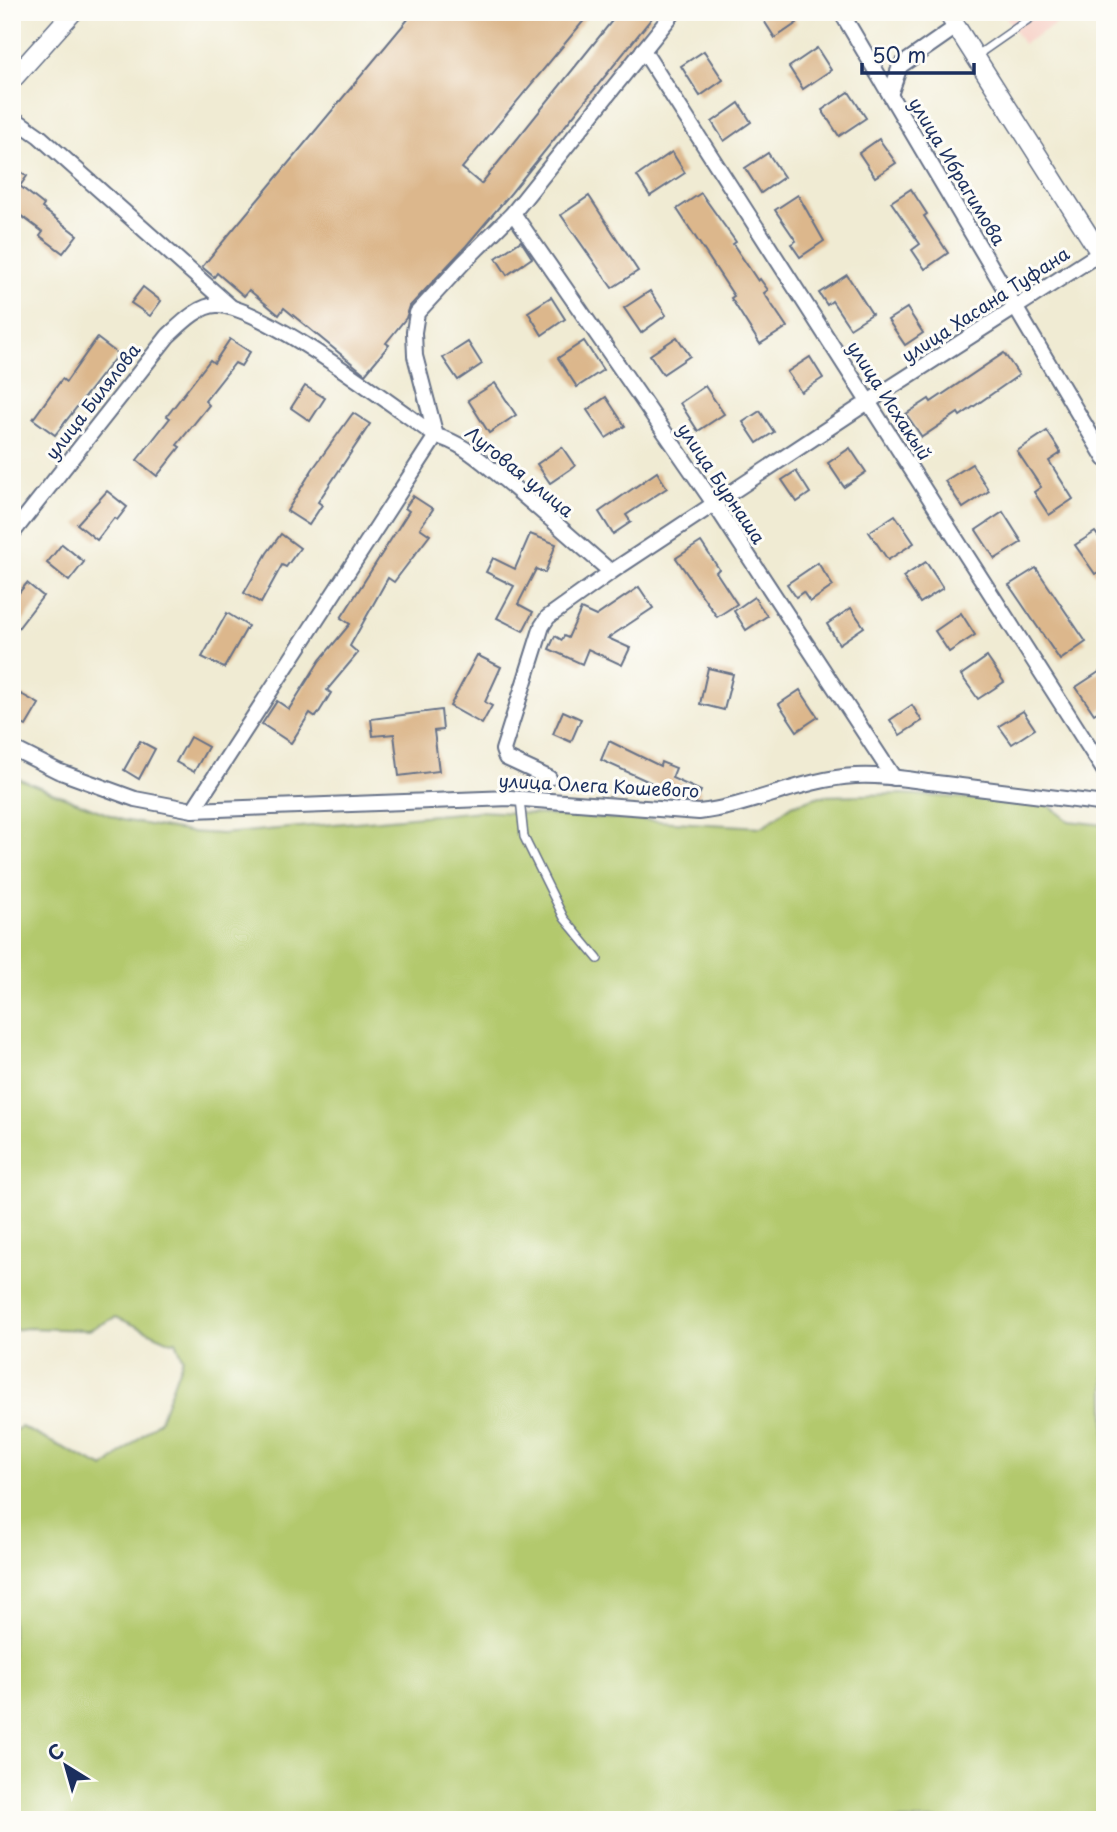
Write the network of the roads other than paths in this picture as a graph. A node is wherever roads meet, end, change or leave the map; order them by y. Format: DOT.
graph roads {
  1 [pos="73,12"];
  2 [pos="674,12"];
  3 [pos="841,12"];
  4 [pos="1040,12"];
  5 [pos="952,19"];
  6 [pos="643,50"];
  7 [pos="975,56"];
  8 [pos="12,79"];
  9 [pos="890,95"];
  10 [pos="12,117"];
  11 [pos="513,214"];
  12 [pos="1102,257"];
  13 [pos="231,307"];
  14 [pos="1016,307"];
  15 [pos="868,402"];
  16 [pos="436,436"];
  17 [pos="1105,459"];
  18 [pos="715,505"];
  19 [pos="12,534"];
  20 [pos="611,572"];
  21 [pos="12,748"];
  22 [pos="1105,772"];
  23 [pos="549,778"];
  24 [pos="894,778"];
  25 [pos="520,799"];
  26 [pos="1105,804"];
  27 [pos="192,810"];
  28 [pos="598,959"];
  1 -- 8 [label="street"];
  2 -- 6 [label="street"];
  3 -- 9 [label="street, улица Ибрагимова"];
  4 -- 7 [label="lane"];
  5 -- 7 [label="street"];
  5 -- 9 [label="street"];
  6 -- 11 [label="street"];
  6 -- 15 [label="street, улица Исхакый"];
  7 -- 12 [label="street"];
  9 -- 14 [label="street, улица Ибрагимова"];
  10 -- 13 [label="street"];
  11 -- 16 [label="street"];
  11 -- 18 [label="street, улица Бурнаша"];
  12 -- 14 [label="street, улица Хасана Туфана"];
  13 -- 16 [label="street"];
  13 -- 19 [label="street, улица Билялова"];
  14 -- 15 [label="street, улица Хасана Туфана"];
  14 -- 17 [label="street, улица Ибрагимова"];
  15 -- 18 [label="street, улица Хасана Туфана"];
  15 -- 22 [label="street, улица Исхакый"];
  16 -- 20 [label="street, Луговая улица"];
  16 -- 27 [label="street, Луговая улица"];
  18 -- 20 [label="street, улица Хасана Туфана"];
  18 -- 24 [label="street, улица Бурнаша"];
  20 -- 23 [label="street"];
  21 -- 27 [label="street, улица Олега Кошевого"];
  24 -- 25 [label="street, улица Олега Кошевого"];
  24 -- 26 [label="street, улица Олега Кошевого"];
  25 -- 27 [label="street, улица Олега Кошевого"];
  25 -- 28 [label="lane"];
}
